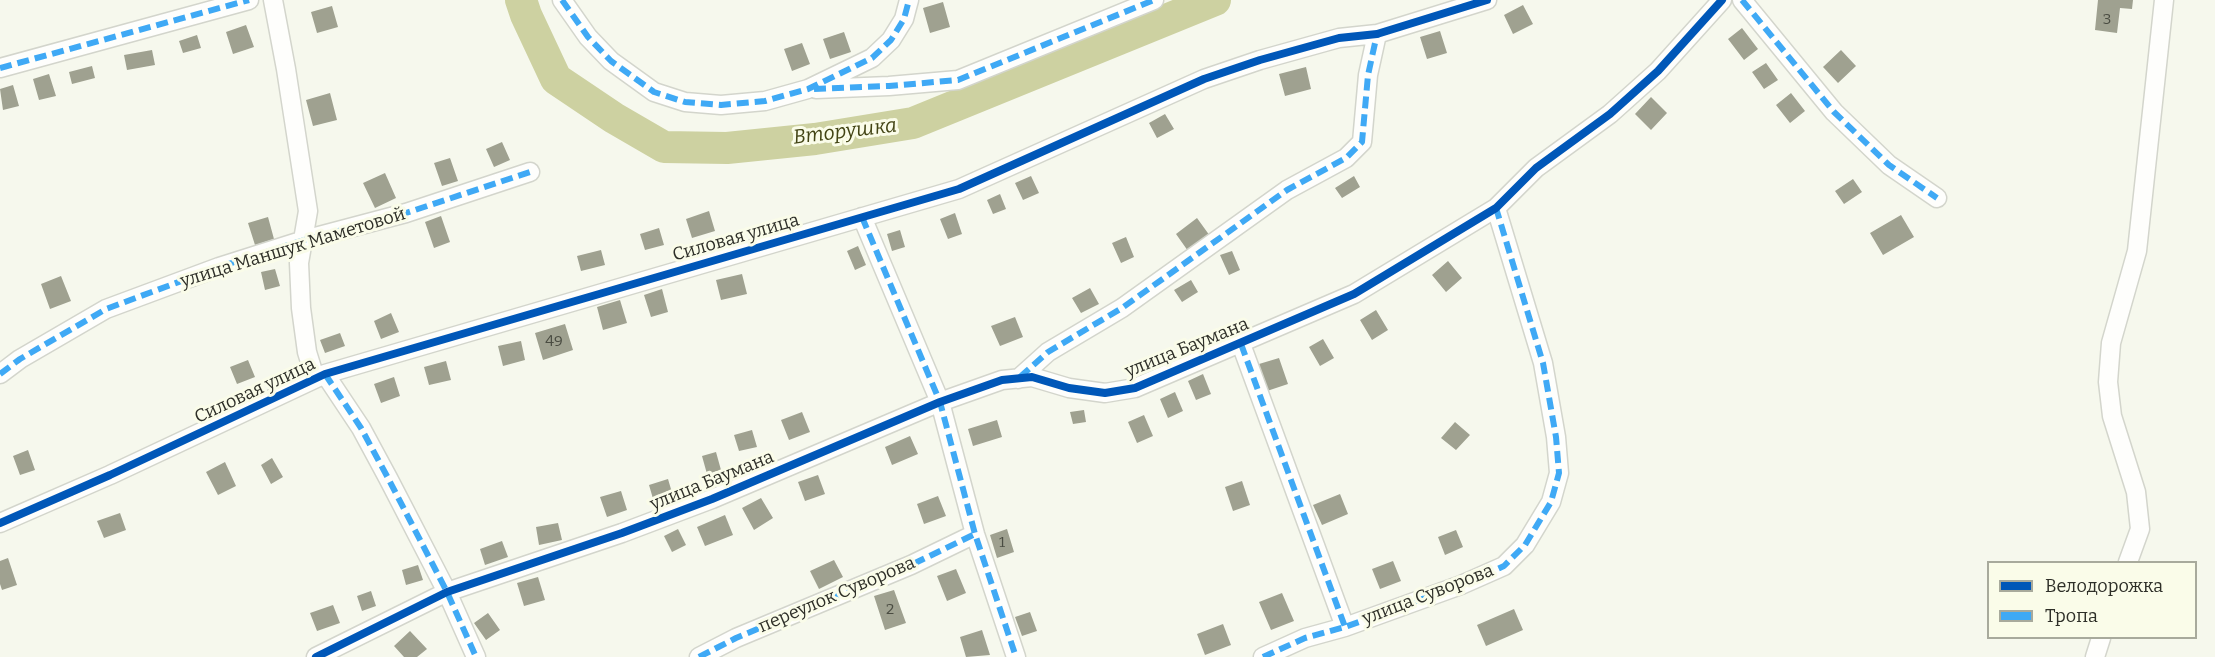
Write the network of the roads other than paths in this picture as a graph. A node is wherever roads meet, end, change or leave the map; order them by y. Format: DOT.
graph roads {
  1 [pos="249,0"];
  2 [pos="273,0"];
  3 [pos="562,0"];
  4 [pos="909,0"];
  5 [pos="1154,0"];
  6 [pos="1487,0"];
  7 [pos="1722,0"];
  8 [pos="1742,0"];
  9 [pos="2164,0"];
  10 [pos="1377,34"];
  11 [pos="0,68"];
  12 [pos="808,89"];
  13 [pos="530,172"];
  14 [pos="1937,198"];
  15 [pos="1496,208"];
  16 [pos="862,217"];
  17 [pos="304,240"];
  18 [pos="1241,344"];
  19 [pos="0,374"];
  20 [pos="320,376"];
  21 [pos="1018,379"];
  22 [pos="940,402"];
  23 [pos="0,523"];
  24 [pos="975,534"];
  25 [pos="2128,561"];
  26 [pos="447,592"];
  27 [pos="1346,627"];
  28 [pos="2102,639"];
  29 [pos="316,657"];
  30 [pos="476,657"];
  31 [pos="699,657"];
  32 [pos="1016,657"];
  33 [pos="1263,657"];
  34 [pos="2095,657"];
  1 -- 11 [label="street"];
  2 -- 17 [label="street"];
  3 -- 12 [label="street"];
  4 -- 12 [label="street"];
  5 -- 12 [label="street"];
  6 -- 10 [label="street, Силовая улица"];
  7 -- 15 [label="street, улица Баумана"];
  8 -- 14 [label="street"];
  9 -- 25 [label="street"];
  10 -- 16 [label="street, Силовая улица"];
  10 -- 21 [label="street"];
  13 -- 17 [label="street, улица Маншук Маметовой"];
  15 -- 18 [label="street, улица Баумана"];
  15 -- 27 [label="street, улица Суворова"];
  16 -- 20 [label="street, Силовая улица"];
  16 -- 22 [label="street"];
  17 -- 19 [label="street, улица Маншук Маметовой"];
  17 -- 20 [label="street"];
  18 -- 21 [label="street, улица Баумана"];
  18 -- 27 [label="street"];
  20 -- 23 [label="street, Силовая улица"];
  20 -- 26 [label="street"];
  21 -- 22 [label="street, улица Баумана"];
  22 -- 24 [label="street"];
  22 -- 26 [label="street, улица Баумана"];
  24 -- 31 [label="street, переулок Суворова"];
  24 -- 32 [label="street"];
  26 -- 29 [label="street, улица Баумана"];
  26 -- 30 [label="street"];
  27 -- 33 [label="street, улица Суворова"];
  28 -- 34 [label="street"];
}
